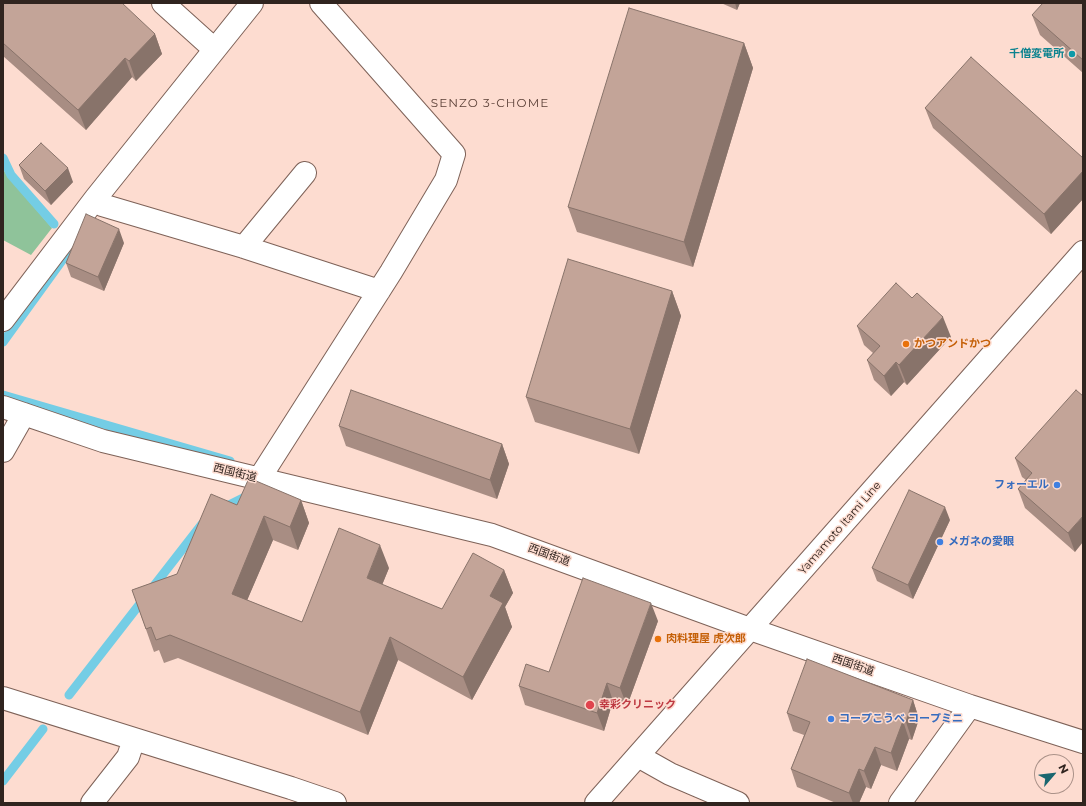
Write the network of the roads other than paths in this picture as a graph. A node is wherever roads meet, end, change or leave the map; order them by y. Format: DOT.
graph roads {
  1 [pos="163,3"];
  2 [pos="252,3"];
  3 [pos="321,3"];
  4 [pos="214,49"];
  5 [pos="305,173"];
  6 [pos="95,199"];
  7 [pos="244,247"];
  8 [pos="1083,252"];
  9 [pos="379,291"];
  10 [pos="3,320"];
  11 [pos="3,407"];
  12 [pos="24,414"];
  13 [pos="3,451"];
  14 [pos="259,479"];
  15 [pos="750,629"];
  16 [pos="3,698"];
  17 [pos="970,706"];
  18 [pos="134,738"];
  19 [pos="1081,740"];
  20 [pos="638,756"];
  21 [pos="289,795"];
  22 [pos="92,803"];
  23 [pos="335,803"];
  24 [pos="596,803"];
  25 [pos="738,803"];
  26 [pos="900,803"];
  1 -- 4 [label="street"];
  2 -- 4 [label="street"];
  3 -- 9 [label="street"];
  4 -- 6 [label="street"];
  5 -- 7 [label="street"];
  6 -- 7 [label="street"];
  6 -- 10 [label="street"];
  7 -- 9 [label="street"];
  8 -- 15 [label="street, Yamamoto Itami Line"];
  9 -- 14 [label="street"];
  11 -- 12 [label="street, 西国街道"];
  12 -- 13 [label="street"];
  12 -- 14 [label="street, 西国街道"];
  14 -- 15 [label="street, 西国街道"];
  15 -- 17 [label="street, 西国街道"];
  15 -- 20 [label="street, Yamamoto Itami Line"];
  16 -- 18 [label="street"];
  17 -- 19 [label="street, 西国街道"];
  17 -- 26 [label="street"];
  18 -- 21 [label="street"];
  18 -- 22 [label="street"];
  20 -- 24 [label="street, Yamamoto Itami Line"];
  20 -- 25 [label="street"];
  21 -- 23 [label="street"];
}
